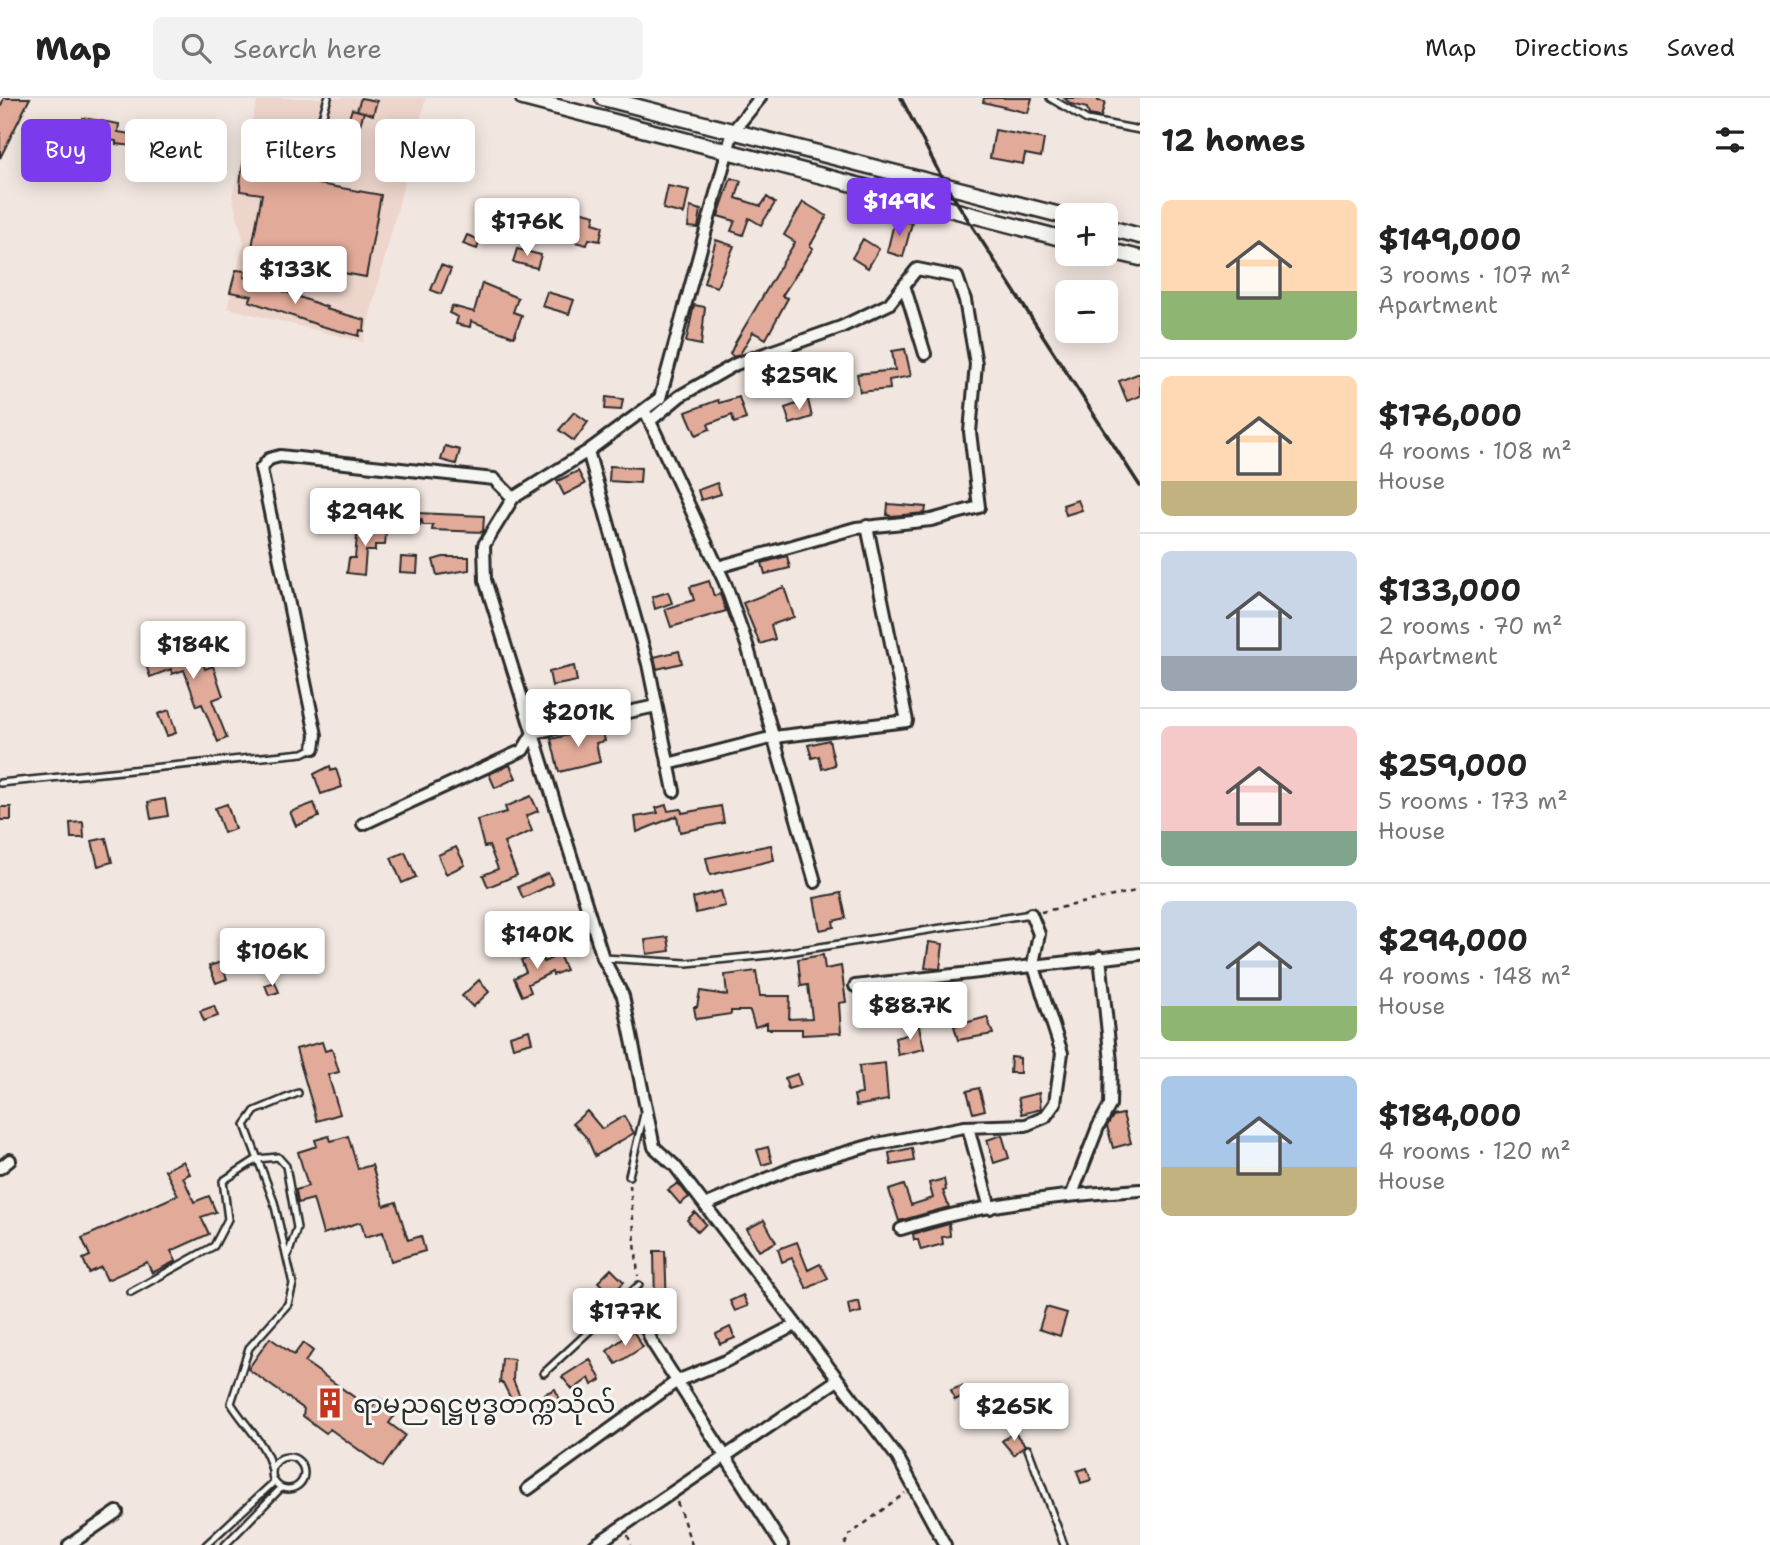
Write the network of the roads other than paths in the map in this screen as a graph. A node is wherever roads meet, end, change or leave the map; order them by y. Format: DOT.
graph roads {
  1 [pos="328,98"];
  2 [pos="523,98"];
  3 [pos="603,98"];
  4 [pos="1050,98"];
  5 [pos="757,100"];
  6 [pos="321,119"];
  7 [pos="1140,130"];
  8 [pos="733,131"];
  9 [pos="728,152"];
  10 [pos="1055,214"];
  11 [pos="1118,230"];
  12 [pos="1140,236"];
  13 [pos="1055,237"];
  14 [pos="1118,253"];
  15 [pos="1140,258"];
  16 [pos="904,285"];
  17 [pos="925,354"];
  18 [pos="644,410"];
  19 [pos="650,421"];
  20 [pos="588,451"];
  21 [pos="513,498"];
  22 [pos="867,526"];
  23 [pos="718,567"];
  24 [pos="656,706"];
  25 [pos="533,733"];
  26 [pos="774,737"];
  27 [pos="314,748"];
  28 [pos="668,764"];
  29 [pos="0,783"];
  30 [pos="674,791"];
  31 [pos="363,824"];
  32 [pos="815,881"];
  33 [pos="1031,914"];
  34 [pos="1140,954"];
  35 [pos="1100,957"];
  36 [pos="603,958"];
  37 [pos="1033,964"];
  38 [pos="855,986"];
  39 [pos="298,1093"];
  40 [pos="645,1109"];
  41 [pos="968,1127"];
  42 [pos="257,1159"];
  43 [pos="10,1160"];
  44 [pos="0,1168"];
  45 [pos="629,1176"];
  46 [pos="1140,1190"];
  47 [pos="1072,1194"];
  48 [pos="705,1205"];
  49 [pos="990,1208"];
  50 [pos="901,1229"];
  51 [pos="288,1255"];
  52 [pos="639,1285"];
  53 [pos="131,1292"];
  54 [pos="642,1318"];
  55 [pos="795,1325"];
  56 [pos="544,1373"];
  57 [pos="677,1381"];
  58 [pos="836,1381"];
  59 [pos="1028,1449"];
  60 [pos="726,1455"];
  61 [pos="272,1471"];
  62 [pos="274,1482"];
  63 [pos="281,1488"];
  64 [pos="528,1489"];
  65 [pos="117,1512"];
  66 [pos="69,1545"];
  67 [pos="206,1545"];
  68 [pos="225,1545"];
  69 [pos="595,1545"];
  70 [pos="782,1545"];
  71 [pos="945,1545"];
  72 [pos="1064,1545"];
  1 -- 6 [label="lane"];
  2 -- 9 [label="main road"];
  3 -- 8 [label="main road"];
  4 -- 7 [label="lane"];
  5 -- 8 [label="street"];
  8 -- 9 [label="street"];
  8 -- 10 [label="main road"];
  9 -- 13 [label="main road"];
  9 -- 18 [label="street"];
  11 -- 12 [label="main road"];
  14 -- 15 [label="main road"];
  16 -- 17 [label="street"];
  16 -- 19 [label="street"];
  16 -- 22 [label="street"];
  18 -- 19 [label="street"];
  18 -- 20 [label="street"];
  19 -- 23 [label="street"];
  20 -- 21 [label="street"];
  20 -- 24 [label="street"];
  21 -- 25 [label="street"];
  21 -- 27 [label="street"];
  22 -- 23 [label="street"];
  22 -- 26 [label="street"];
  23 -- 26 [label="street"];
  24 -- 25 [label="street"];
  24 -- 28 [label="street"];
  25 -- 31 [label="street"];
  25 -- 36 [label="street"];
  26 -- 28 [label="street"];
  26 -- 32 [label="street"];
  27 -- 29 [label="lane"];
  28 -- 30 [label="street"];
  33 -- 36 [label="lane"];
  33 -- 37 [label="street"];
  34 -- 35 [label="street"];
  35 -- 37 [label="street"];
  35 -- 47 [label="street"];
  36 -- 40 [label="street"];
  37 -- 38 [label="street"];
  37 -- 41 [label="street"];
  39 -- 42 [label="lane"];
  40 -- 45 [label="lane"];
  40 -- 48 [label="street"];
  41 -- 48 [label="street"];
  41 -- 49 [label="street"];
  42 -- 51 [label="lane"];
  42 -- 51 [label="lane"];
  42 -- 53 [label="lane"];
  43 -- 44 [label="street"];
  46 -- 47 [label="street"];
  47 -- 49 [label="street"];
  48 -- 55 [label="street"];
  49 -- 50 [label="street"];
  51 -- 61 [label="lane"];
  52 -- 56 [label="lane"];
  54 -- 57 [label="street"];
  55 -- 57 [label="street"];
  55 -- 58 [label="street"];
  57 -- 60 [label="street"];
  57 -- 64 [label="street"];
  58 -- 60 [label="street"];
  58 -- 71 [label="street"];
  59 -- 72 [label="lane"];
  60 -- 69 [label="street"];
  60 -- 70 [label="street"];
  61 -- 62 [label="lane"];
  61 -- 63 [label="lane"];
  62 -- 63 [label="lane"];
  62 -- 67 [label="lane"];
  63 -- 68 [label="lane"];
  65 -- 66 [label="street"];
}
